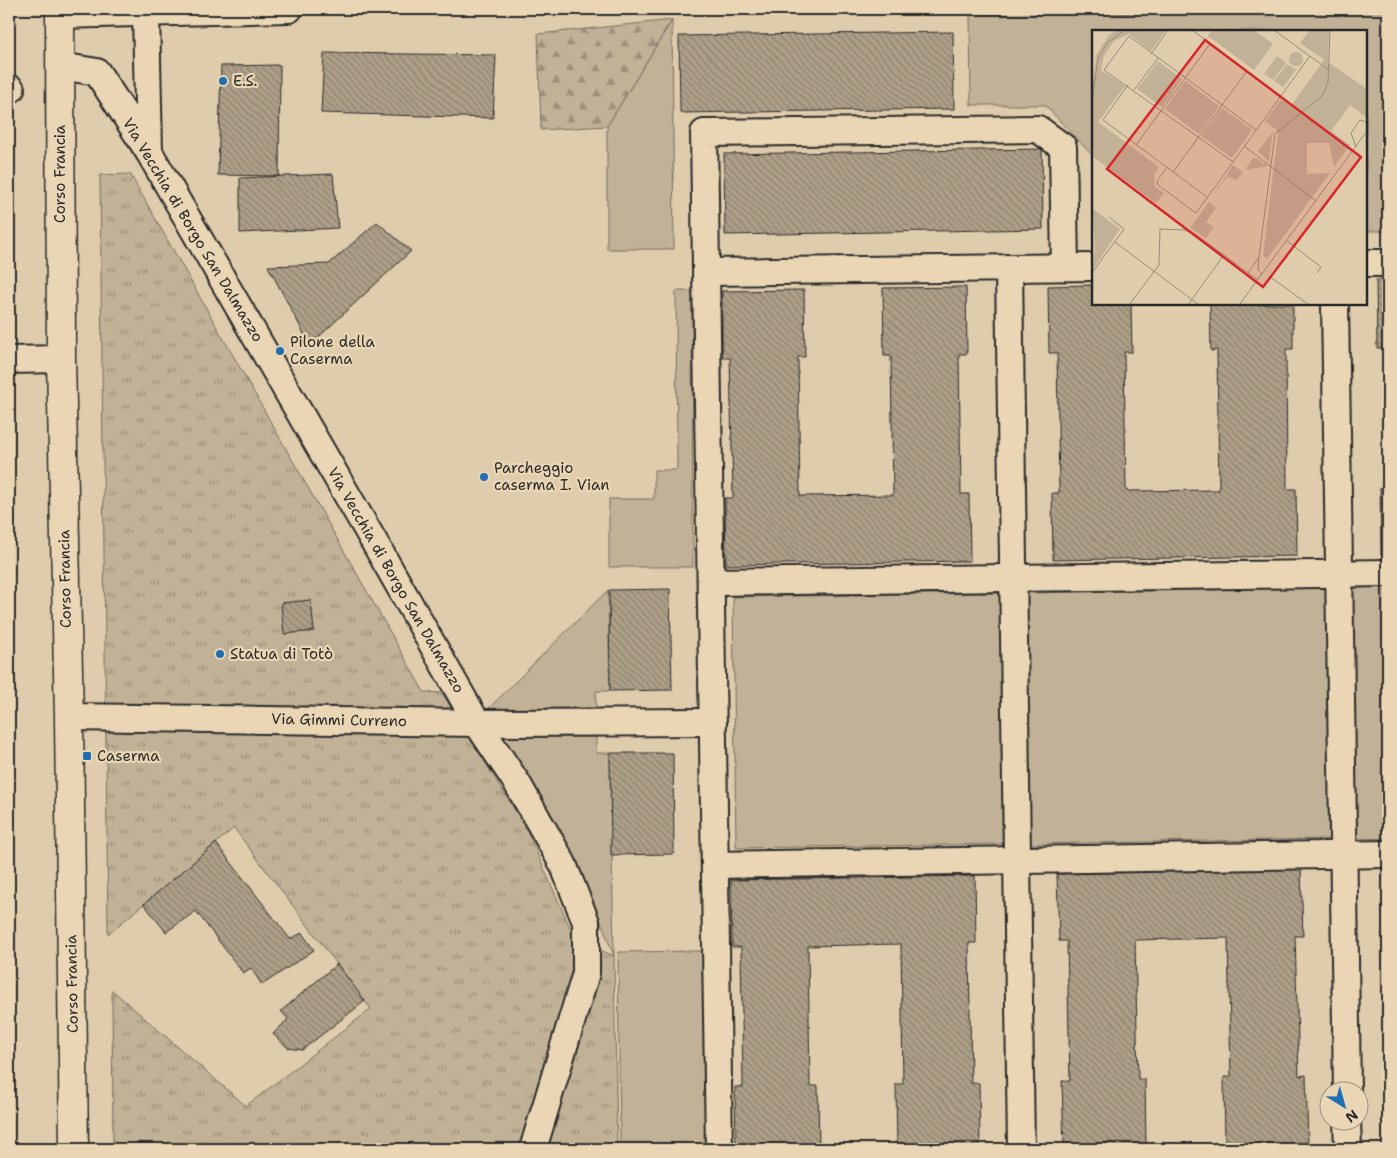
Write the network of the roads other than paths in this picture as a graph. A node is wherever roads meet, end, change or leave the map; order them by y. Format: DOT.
graph roads {
  1 [pos="289,9"];
  2 [pos="60,12"];
  3 [pos="146,13"];
  4 [pos="60,66"];
  5 [pos="149,152"];
  6 [pos="1367,263"];
  7 [pos="1388,263"];
  8 [pos="1064,267"];
  9 [pos="1092,267"];
  10 [pos="1009,268"];
  11 [pos="707,272"];
  12 [pos="1335,305"];
  13 [pos="61,359"];
  14 [pos="9,360"];
  15 [pos="1388,573"];
  16 [pos="1339,574"];
  17 [pos="1013,578"];
  18 [pos="711,582"];
  19 [pos="68,717"];
  20 [pos="713,722"];
  21 [pos="477,723"];
  22 [pos="1343,854"];
  23 [pos="1388,854"];
  24 [pos="1017,860"];
  25 [pos="715,865"];
  26 [pos="1347,1080"];
  27 [pos="1347,1130"];
  28 [pos="74,1149"];
  29 [pos="533,1149"];
  30 [pos="719,1149"];
  31 [pos="1021,1149"];
  32 [pos="1348,1149"];
  1 -- 3 [label="street"];
  2 -- 3 [label="street"];
  2 -- 4 [label="main road, Corso Francia"];
  3 -- 5 [label="street"];
  4 -- 5 [label="street, Via Vecchia di Borgo San Dalmazzo"];
  4 -- 13 [label="main road, Corso Francia"];
  5 -- 21 [label="street, Via Vecchia di Borgo San Dalmazzo"];
  6 -- 7 [label="street"];
  8 -- 9 [label="street"];
  8 -- 10 [label="street"];
  8 -- 11 [label="street"];
  10 -- 11 [label="street"];
  10 -- 17 [label="street"];
  11 -- 18 [label="street"];
  12 -- 16 [label="street"];
  13 -- 14 [label="street"];
  13 -- 19 [label="main road, Corso Francia"];
  15 -- 16 [label="street"];
  16 -- 17 [label="street"];
  16 -- 22 [label="street"];
  17 -- 18 [label="street"];
  17 -- 24 [label="street"];
  18 -- 20 [label="street"];
  19 -- 21 [label="street, Via Gimmi Curreno"];
  19 -- 28 [label="main road, Corso Francia"];
  20 -- 21 [label="street, Via Gimmi Curreno"];
  20 -- 25 [label="street"];
  21 -- 29 [label="street, Via Vecchia di Borgo San Dalmazzo"];
  22 -- 23 [label="street"];
  22 -- 24 [label="street"];
  22 -- 26 [label="street"];
  24 -- 25 [label="street"];
  24 -- 31 [label="street"];
  25 -- 30 [label="street"];
  27 -- 32 [label="street"];
}
